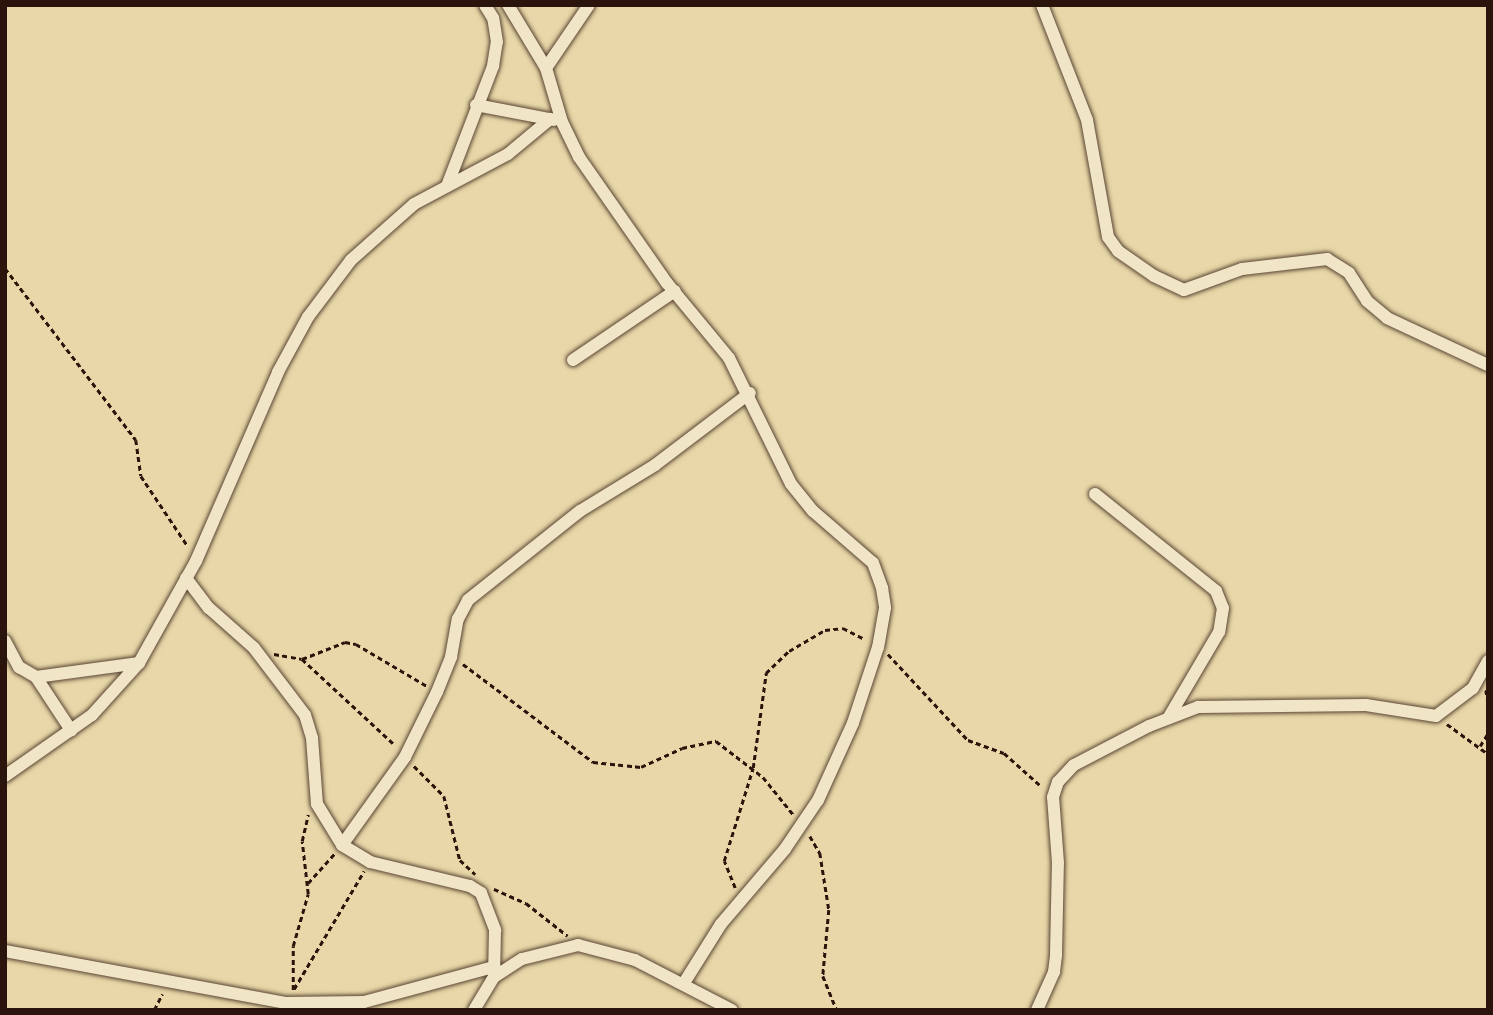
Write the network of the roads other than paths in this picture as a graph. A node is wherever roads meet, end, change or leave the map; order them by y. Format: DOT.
graph roads {
  1 [pos="485,5"];
  2 [pos="508,5"];
  3 [pos="589,5"];
  4 [pos="1042,5"];
  5 [pos="546,68"];
  6 [pos="476,105"];
  7 [pos="556,120"];
  8 [pos="447,186"];
  9 [pos="675,291"];
  10 [pos="573,360"];
  11 [pos="1488,365"];
  12 [pos="750,393"];
  13 [pos="1094,494"];
  14 [pos="186,578"];
  15 [pos="5,641"];
  16 [pos="1488,662"];
  17 [pos="139,663"];
  18 [pos="36,677"];
  19 [pos="1168,718"];
  20 [pos="71,730"];
  21 [pos="5,776"];
  22 [pos="342,845"];
  23 [pos="5,951"];
  24 [pos="494,972"];
  25 [pos="684,983"];
  26 [pos="474,1010"];
  27 [pos="732,1010"];
  28 [pos="1037,1010"];
  1 -- 6 [label="street"];
  2 -- 5 [label="street"];
  3 -- 5 [label="street"];
  4 -- 11 [label="street"];
  5 -- 7 [label="street"];
  6 -- 7 [label="street"];
  6 -- 8 [label="street"];
  7 -- 8 [label="street"];
  7 -- 9 [label="street"];
  8 -- 14 [label="street"];
  9 -- 10 [label="street"];
  9 -- 12 [label="street"];
  12 -- 22 [label="street"];
  12 -- 25 [label="street"];
  13 -- 19 [label="street"];
  14 -- 17 [label="street"];
  14 -- 22 [label="street"];
  15 -- 18 [label="street"];
  16 -- 19 [label="street"];
  17 -- 18 [label="street"];
  17 -- 20 [label="street"];
  18 -- 20 [label="street"];
  19 -- 28 [label="street"];
  20 -- 21 [label="street"];
  22 -- 24 [label="street"];
  23 -- 24 [label="street"];
  24 -- 25 [label="street"];
  24 -- 26 [label="street"];
  25 -- 27 [label="street"];
}
